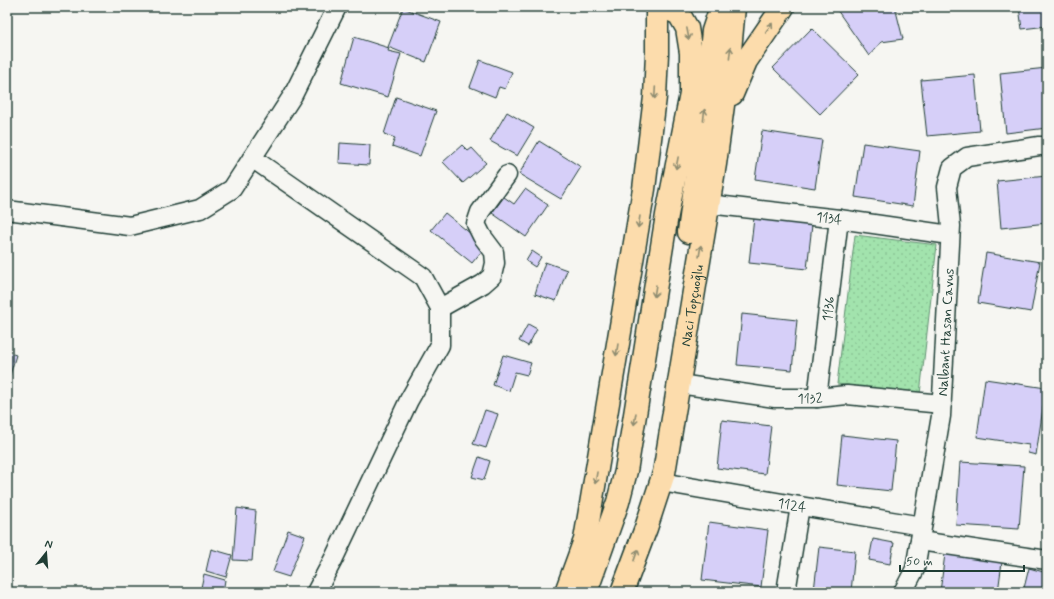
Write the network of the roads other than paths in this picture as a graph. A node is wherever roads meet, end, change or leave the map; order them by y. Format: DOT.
graph roads {
  1 [pos="337,7"];
  2 [pos="657,7"];
  3 [pos="664,7"];
  4 [pos="783,7"];
  5 [pos="730,9"];
  6 [pos="720,124"];
  7 [pos="1047,146"];
  8 [pos="252,158"];
  9 [pos="507,175"];
  10 [pos="708,204"];
  11 [pos="7,210"];
  12 [pos="839,219"];
  13 [pos="950,235"];
  14 [pos="440,308"];
  15 [pos="679,384"];
  16 [pos="817,398"];
  17 [pos="942,404"];
  18 [pos="661,482"];
  19 [pos="800,506"];
  20 [pos="646,528"];
  21 [pos="921,533"];
  22 [pos="1047,560"];
  23 [pos="316,592"];
  24 [pos="566,592"];
  25 [pos="586,592"];
  26 [pos="622,592"];
  27 [pos="786,592"];
  28 [pos="902,592"];
  1 -- 8 [label="street"];
  2 -- 24 [label="main road, one-way"];
  3 -- 25 [label="main road, one-way"];
  6 -- 4 [label="main road, one-way"];
  6 -- 5 [label="main road, Naci Topçuoğlu, one-way"];
  20 -- 5 [label="main road, one-way"];
  6 -- 10 [label="main road, Naci Topçuoğlu"];
  7 -- 13 [label="street, Nalbant Hasan Cavus"];
  8 -- 11 [label="street"];
  8 -- 14 [label="street"];
  9 -- 14 [label="street"];
  10 -- 12 [label="street, 1134"];
  15 -- 10 [label="main road, Naci Topçuoğlu, one-way"];
  12 -- 13 [label="street, 1134"];
  12 -- 16 [label="street, 1136"];
  13 -- 17 [label="street, Nalbant Hasan Cavus"];
  14 -- 23 [label="street"];
  15 -- 16 [label="street, 1132"];
  15 -- 18 [label="main road, Naci Topçuoğlu"];
  16 -- 17 [label="street, 1132"];
  17 -- 21 [label="street, Nalbant Hasan Cavus"];
  18 -- 19 [label="street, 1124"];
  18 -- 20 [label="main road, Naci Topçuoğlu"];
  19 -- 21 [label="street, 1124"];
  19 -- 27 [label="street"];
  26 -- 20 [label="main road, Naci Topçuoğlu, one-way"];
  21 -- 22 [label="street, 1124"];
  21 -- 28 [label="street, Nalbant Hasan Cavus"];
}
